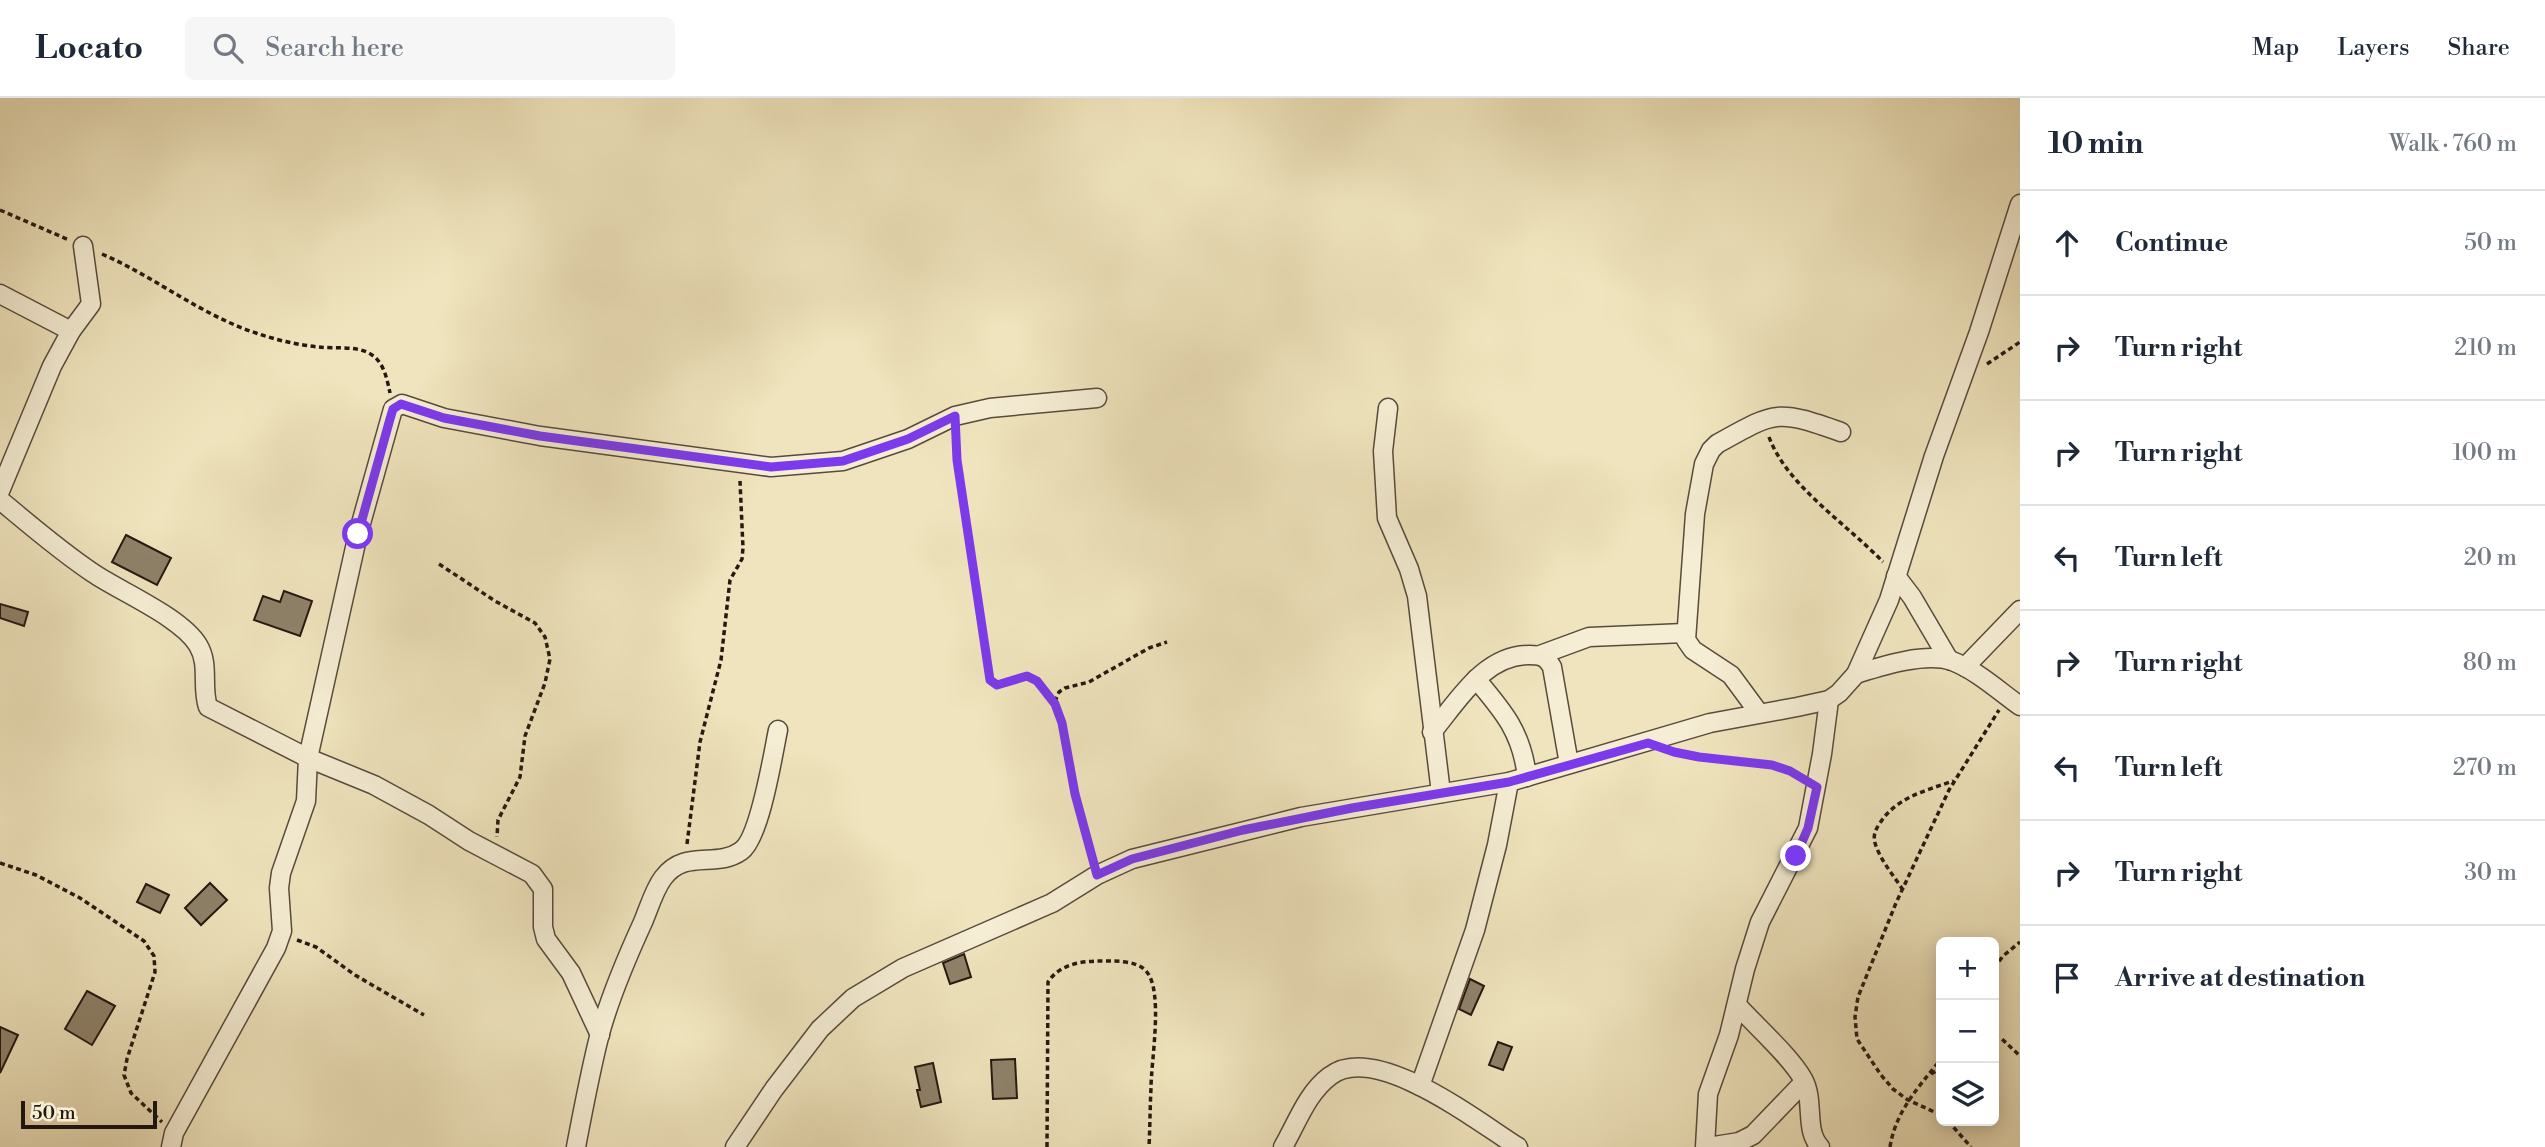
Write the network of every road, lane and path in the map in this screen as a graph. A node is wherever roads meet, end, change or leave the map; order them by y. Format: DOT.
graph roads {
  1 [pos="2020,204"];
  2 [pos="0,210"];
  3 [pos="83,246"];
  4 [pos="0,294"];
  5 [pos="71,331"];
  6 [pos="2020,342"];
  7 [pos="1962,380"];
  8 [pos="1097,398"];
  9 [pos="1388,408"];
  10 [pos="393,409"];
  11 [pos="955,416"];
  12 [pos="1764,418"];
  13 [pos="1841,432"];
  14 [pos="737,462"];
  15 [pos="0,491"];
  16 [pos="0,500"];
  17 [pos="439,564"];
  18 [pos="1896,576"];
  19 [pos="2020,610"];
  20 [pos="1685,633"];
  21 [pos="1167,642"];
  22 [pos="1540,655"];
  23 [pos="1957,664"];
  24 [pos="1856,674"];
  25 [pos="1476,679"];
  26 [pos="1829,700"];
  27 [pos="2013,701"];
  28 [pos="1055,704"];
  29 [pos="1759,713"];
  30 [pos="778,730"];
  31 [pos="1432,732"];
  32 [pos="1648,743"];
  33 [pos="308,758"];
  34 [pos="1569,764"];
  35 [pos="1527,777"];
  36 [pos="1955,780"];
  37 [pos="1509,782"];
  38 [pos="1817,787"];
  39 [pos="1441,793"];
  40 [pos="495,853"];
  41 [pos="685,861"];
  42 [pos="0,863"];
  43 [pos="1097,875"];
  44 [pos="1903,890"];
  45 [pos="2020,942"];
  46 [pos="276,948"];
  47 [pos="1999,961"];
  48 [pos="1737,1005"];
  49 [pos="424,1015"];
  50 [pos="600,1035"];
  51 [pos="1999,1038"];
  52 [pos="2020,1056"];
  53 [pos="1938,1063"];
  54 [pos="1936,1071"];
  55 [pos="1927,1077"];
  56 [pos="1804,1082"];
  57 [pos="1420,1086"];
  58 [pos="1908,1100"];
  59 [pos="1936,1113"];
  60 [pos="1952,1126"];
  61 [pos="173,1140"];
  62 [pos="576,1147"];
  63 [pos="735,1147"];
  64 [pos="1047,1147"];
  65 [pos="1149,1147"];
  66 [pos="1283,1147"];
  67 [pos="1518,1147"];
  68 [pos="1706,1147"];
  69 [pos="1820,1147"];
  70 [pos="1890,1147"];
  71 [pos="1971,1147"];
  1 -- 7 [label="street"];
  2 -- 3 [label="path"];
  3 -- 5 [label="street"];
  3 -- 10 [label="path"];
  4 -- 5 [label="street"];
  5 -- 15 [label="street"];
  6 -- 7 [label="path"];
  7 -- 18 [label="street"];
  8 -- 11 [label="street"];
  9 -- 31 [label="street"];
  10 -- 14 [label="street"];
  10 -- 33 [label="street"];
  11 -- 14 [label="street"];
  11 -- 28 [label="path"];
  12 -- 13 [label="street"];
  12 -- 18 [label="path"];
  12 -- 20 [label="street"];
  14 -- 41 [label="path"];
  16 -- 33 [label="street"];
  17 -- 40 [label="path"];
  18 -- 23 [label="street"];
  18 -- 24 [label="street"];
  19 -- 23 [label="street"];
  20 -- 22 [label="street"];
  20 -- 29 [label="street"];
  21 -- 28 [label="path"];
  22 -- 25 [label="street"];
  22 -- 34 [label="street"];
  23 -- 24 [label="street"];
  23 -- 27 [label="street"];
  24 -- 26 [label="street"];
  25 -- 31 [label="street"];
  25 -- 35 [label="street"];
  26 -- 29 [label="street"];
  26 -- 38 [label="street"];
  27 -- 36 [label="path"];
  28 -- 43 [label="path"];
  29 -- 32 [label="street"];
  30 -- 41 [label="street"];
  31 -- 39 [label="street"];
  32 -- 34 [label="street"];
  32 -- 38 [label="path"];
  33 -- 40 [label="street"];
  33 -- 46 [label="street"];
  34 -- 35 [label="street"];
  35 -- 37 [label="street"];
  36 -- 44 [label="path"];
  36 -- 44 [label="path"];
  37 -- 39 [label="street"];
  37 -- 57 [label="street"];
  38 -- 48 [label="street"];
  39 -- 43 [label="street"];
  40 -- 50 [label="street"];
  41 -- 50 [label="street"];
  42 -- 61 [label="path"];
  43 -- 63 [label="street"];
  44 -- 58 [label="path"];
  45 -- 47 [label="path"];
  46 -- 49 [label="path"];
  46 -- 61 [label="street"];
  48 -- 56 [label="street"];
  48 -- 68 [label="street"];
  50 -- 62 [label="street"];
  51 -- 52 [label="path"];
  53 -- 55 [label="path"];
  54 -- 55 [label="path"];
  55 -- 58 [label="path"];
  56 -- 68 [label="street"];
  56 -- 69 [label="street"];
  57 -- 66 [label="street"];
  57 -- 67 [label="street"];
  58 -- 59 [label="path"];
  58 -- 70 [label="path"];
  60 -- 71 [label="path"];
  64 -- 65 [label="path"];
}
